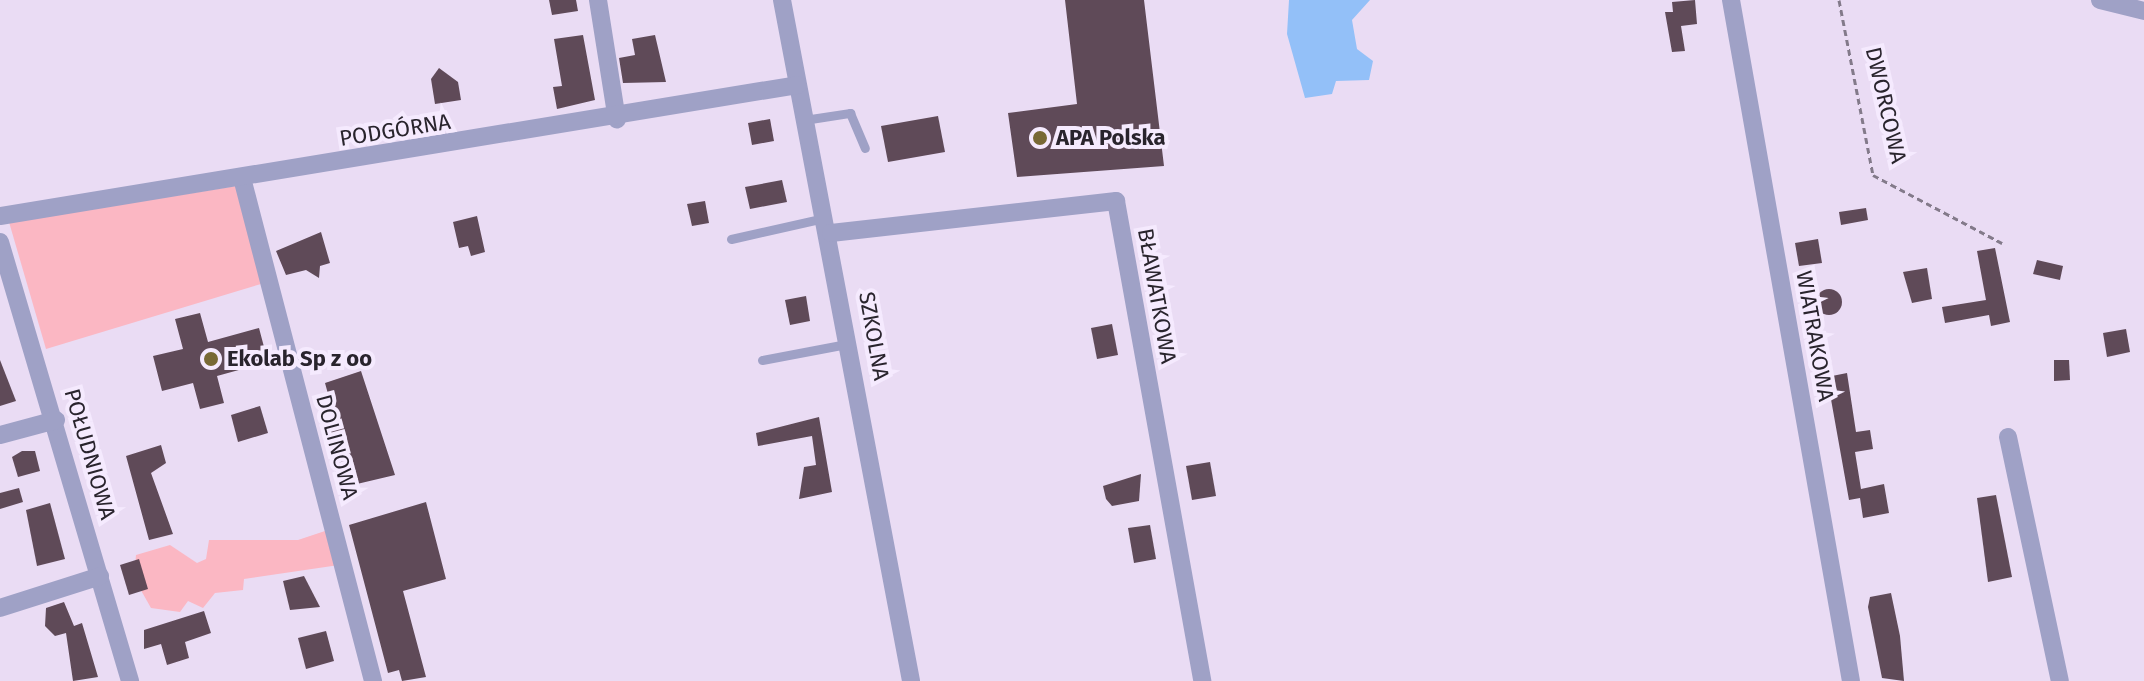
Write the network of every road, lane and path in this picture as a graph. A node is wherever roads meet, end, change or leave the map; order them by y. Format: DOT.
graph roads {
  1 [pos="598,0"];
  2 [pos="782,0"];
  3 [pos="1731,0"];
  4 [pos="1839,0"];
  5 [pos="2100,0"];
  6 [pos="2144,11"];
  7 [pos="797,85"];
  8 [pos="617,120"];
  9 [pos="804,120"];
  10 [pos="865,148"];
  11 [pos="242,178"];
  12 [pos="0,216"];
  13 [pos="829,225"];
  14 [pos="731,239"];
  15 [pos="0,242"];
  16 [pos="2002,243"];
  17 [pos="851,343"];
  18 [pos="762,360"];
  19 [pos="56,420"];
  20 [pos="0,435"];
  21 [pos="2008,437"];
  22 [pos="100,576"];
  23 [pos="0,608"];
  24 [pos="130,681"];
  25 [pos="373,681"];
  26 [pos="911,681"];
  27 [pos="1202,681"];
  28 [pos="1851,681"];
  29 [pos="2060,681"];
  1 -- 8 [label="street"];
  2 -- 7 [label="street, SZKOLNA"];
  3 -- 28 [label="street, WIATRAKOWA"];
  4 -- 16 [label="path, DWORCOWA"];
  5 -- 6 [label="street"];
  7 -- 8 [label="street, PODGÓRNA"];
  7 -- 9 [label="street, SZKOLNA"];
  8 -- 11 [label="street, PODGÓRNA"];
  9 -- 10 [label="lane"];
  9 -- 13 [label="street, SZKOLNA"];
  11 -- 12 [label="street, PODGÓRNA"];
  11 -- 25 [label="street, DOLINOWA"];
  13 -- 14 [label="lane"];
  13 -- 17 [label="street, SZKOLNA"];
  13 -- 27 [label="street, BŁAWATKOWA"];
  15 -- 19 [label="street, POŁUDNIOWA"];
  17 -- 18 [label="lane"];
  17 -- 26 [label="street, SZKOLNA"];
  19 -- 20 [label="street"];
  19 -- 22 [label="street, POŁUDNIOWA"];
  21 -- 29 [label="street"];
  22 -- 23 [label="street"];
  22 -- 24 [label="street, POŁUDNIOWA"];
}
